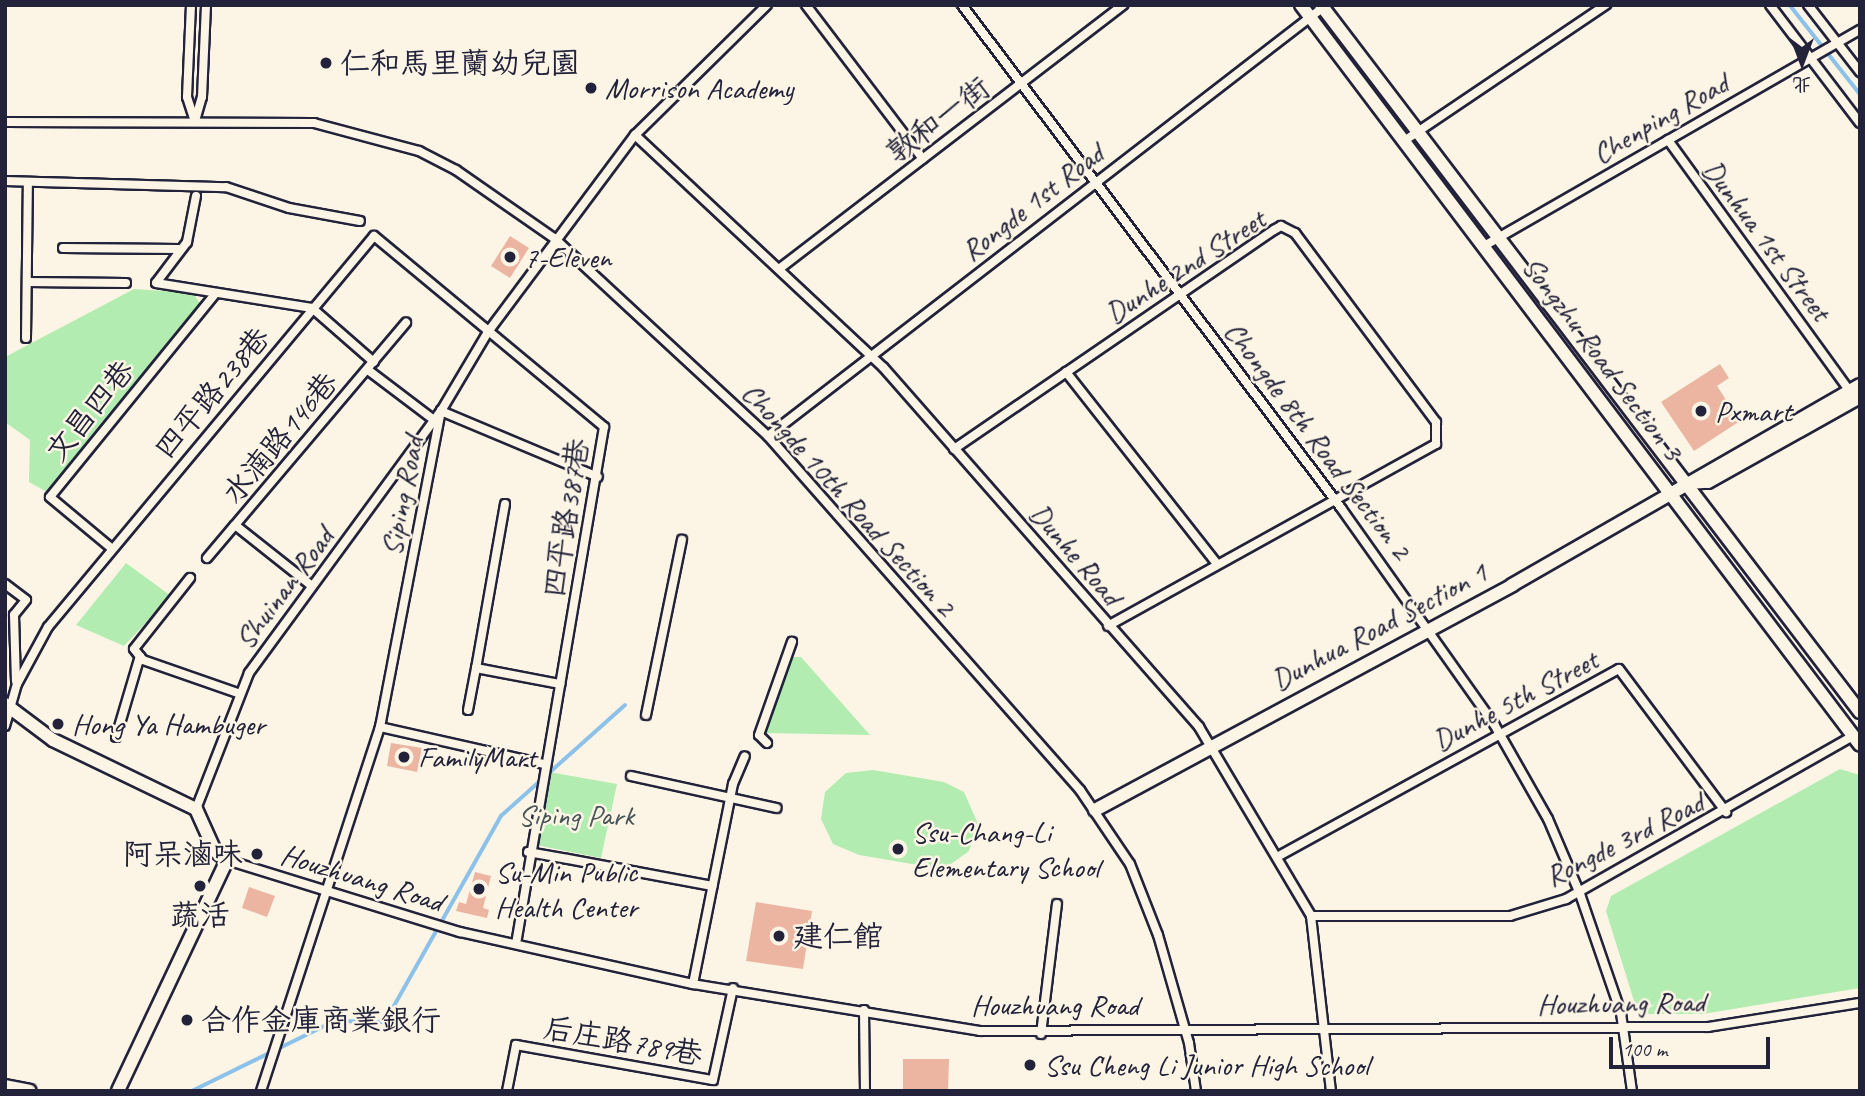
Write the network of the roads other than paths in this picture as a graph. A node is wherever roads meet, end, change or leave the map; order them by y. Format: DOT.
graph roads {
  1 [pos="191,5"];
  2 [pos="206,5"];
  3 [pos="767,5"];
  4 [pos="806,5"];
  5 [pos="962,5"];
  6 [pos="1123,5"];
  7 [pos="1301,5"];
  8 [pos="1606,5"];
  9 [pos="1770,5"];
  10 [pos="1808,5"];
  11 [pos="1323,6"];
  12 [pos="1310,17"];
  13 [pos="1860,30"];
  14 [pos="1836,43"];
  15 [pos="1809,58"];
  16 [pos="1860,72"];
  17 [pos="1022,85"];
  18 [pos="195,121"];
  19 [pos="5,122"];
  20 [pos="1860,123"];
  21 [pos="1417,132"];
  22 [pos="635,135"];
  23 [pos="1668,140"];
  24 [pos="1404,141"];
  25 [pos="923,159"];
  26 [pos="5,181"];
  27 [pos="27,182"];
  28 [pos="1094,183"];
  29 [pos="196,196"];
  30 [pos="360,221"];
  31 [pos="554,238"];
  32 [pos="1498,238"];
  33 [pos="1485,246"];
  34 [pos="63,247"];
  35 [pos="180,249"];
  36 [pos="779,269"];
  37 [pos="27,282"];
  38 [pos="126,283"];
  39 [pos="215,294"];
  40 [pos="1181,294"];
  41 [pos="312,308"];
  42 [pos="406,323"];
  43 [pos="488,332"];
  44 [pos="26,338"];
  45 [pos="871,356"];
  46 [pos="374,362"];
  47 [pos="368,370"];
  48 [pos="1066,373"];
  49 [pos="1856,393"];
  50 [pos="441,411"];
  51 [pos="434,420"];
  52 [pos="768,436"];
  53 [pos="954,449"];
  54 [pos="598,477"];
  55 [pos="1685,483"];
  56 [pos="1671,492"];
  57 [pos="1334,499"];
  58 [pos="505,505"];
  59 [pos="236,525"];
  60 [pos="682,540"];
  61 [pos="110,547"];
  62 [pos="207,558"];
  63 [pos="1217,564"];
  64 [pos="190,578"];
  65 [pos="5,584"];
  66 [pos="312,586"];
  67 [pos="1108,626"];
  68 [pos="1430,629"];
  69 [pos="792,642"];
  70 [pos="139,656"];
  71 [pos="476,668"];
  72 [pos="16,684"];
  73 [pos="560,684"];
  74 [pos="239,693"];
  75 [pos="8,706"];
  76 [pos="468,710"];
  77 [pos="1860,712"];
  78 [pos="646,715"];
  79 [pos="5,726"];
  80 [pos="380,727"];
  81 [pos="1499,733"];
  82 [pos="116,737"];
  83 [pos="1856,741"];
  84 [pos="766,743"];
  85 [pos="1211,745"];
  86 [pos="745,756"];
  87 [pos="544,764"];
  88 [pos="631,776"];
  89 [pos="730,798"];
  90 [pos="777,808"];
  91 [pos="196,809"];
  92 [pos="1095,810"];
  93 [pos="1726,813"];
  94 [pos="528,852"];
  95 [pos="1277,857"];
  96 [pos="227,860"];
  97 [pos="712,886"];
  98 [pos="329,891"];
  99 [pos="1580,894"];
  100 [pos="1057,904"];
  101 [pos="1311,916"];
  102 [pos="516,944"];
  103 [pos="693,984"];
  104 [pos="733,988"];
  105 [pos="1860,1003"];
  106 [pos="864,1010"];
  107 [pos="1184,1026"];
  108 [pos="1324,1026"];
  109 [pos="1623,1028"];
  110 [pos="1041,1034"];
  111 [pos="5,1086"];
  112 [pos="30,1091"];
  113 [pos="118,1091"];
  114 [pos="261,1091"];
  115 [pos="507,1091"];
  116 [pos="865,1091"];
  117 [pos="1196,1091"];
  118 [pos="1331,1091"];
  119 [pos="1632,1091"];
  1 -- 18 [label="street"];
  2 -- 18 [label="street"];
  3 -- 22 [label="street, Siping Road"];
  4 -- 25 [label="street"];
  5 -- 17 [label="street, Chongde 8th Road Section 2"];
  6 -- 17 [label="street, 敦和一街"];
  7 -- 12 [label="street, Songzhu Road Section 3"];
  8 -- 21 [label="street"];
  9 -- 15 [label="street"];
  10 -- 14 [label="street"];
  11 -- 12 [label="street, Rongde 1st Road"];
  11 -- 21 [label="street, Songzhu Road Section 3"];
  12 -- 24 [label="street, Songzhu Road Section 3"];
  12 -- 28 [label="street, Rongde 1st Road"];
  13 -- 14 [label="street, Chenping Road"];
  14 -- 15 [label="street, Chenping Road"];
  14 -- 16 [label="street"];
  15 -- 20 [label="street"];
  15 -- 23 [label="street, Chenping Road"];
  17 -- 25 [label="street, 敦和一街"];
  17 -- 28 [label="street, Chongde 8th Road Section 2"];
  18 -- 19 [label="street, Chongde 10th Road Section 2"];
  18 -- 31 [label="street, Chongde 10th Road Section 2"];
  21 -- 24 [label="street"];
  21 -- 32 [label="street, Songzhu Road Section 3"];
  22 -- 31 [label="street, Siping Road"];
  22 -- 36 [label="street, Dunhe Road"];
  23 -- 32 [label="street, Chenping Road"];
  23 -- 49 [label="street, Dunhua 1st Street"];
  24 -- 33 [label="street, Songzhu Road Section 3"];
  25 -- 36 [label="street, 敦和一街"];
  26 -- 27 [label="street"];
  27 -- 30 [label="street"];
  27 -- 37 [label="street"];
  28 -- 40 [label="street, Chongde 8th Road Section 2"];
  28 -- 45 [label="street, Rongde 1st Road"];
  29 -- 35 [label="street"];
  31 -- 43 [label="street, Siping Road"];
  31 -- 52 [label="street, Chongde 10th Road Section 2"];
  32 -- 33 [label="street, Chenping Road"];
  32 -- 55 [label="street, Songzhu Road Section 3"];
  33 -- 56 [label="street, Songzhu Road Section 3"];
  34 -- 35 [label="street"];
  35 -- 39 [label="street"];
  36 -- 45 [label="street, Dunhe Road"];
  37 -- 38 [label="street"];
  37 -- 44 [label="street"];
  39 -- 41 [label="street"];
  39 -- 61 [label="street, 文昌四巷"];
  40 -- 48 [label="street, Dunhe 2nd Street"];
  40 -- 57 [label="street, Chongde 8th Road Section 2"];
  40 -- 57 [label="street, Dunhe 2nd Street"];
  41 -- 43 [label="street, 四平路238巷"];
  41 -- 46 [label="street"];
  41 -- 61 [label="street, 四平路238巷"];
  42 -- 46 [label="street, 水湳路146巷"];
  43 -- 50 [label="street, Siping Road"];
  43 -- 54 [label="street, 四平路387巷"];
  45 -- 52 [label="street, Rongde 1st Road"];
  45 -- 53 [label="street, Dunhe Road"];
  46 -- 47 [label="street, 水湳路146巷"];
  47 -- 51 [label="street"];
  47 -- 59 [label="street, 水湳路146巷"];
  48 -- 53 [label="street, Dunhe 2nd Street"];
  48 -- 63 [label="street"];
  49 -- 55 [label="street, Dunhua Road Section 1"];
  50 -- 51 [label="street, Shuinan Road"];
  50 -- 54 [label="street"];
  50 -- 80 [label="street, Siping Road"];
  51 -- 66 [label="street, Shuinan Road"];
  52 -- 92 [label="street, Chongde 10th Road Section 2"];
  53 -- 67 [label="street, Dunhe Road"];
  54 -- 73 [label="street, 四平路387巷"];
  55 -- 56 [label="street, Dunhua Road Section 1"];
  55 -- 77 [label="street, Songzhu Road Section 3"];
  56 -- 68 [label="street, Dunhua Road Section 1"];
  56 -- 83 [label="street, Songzhu Road Section 3"];
  57 -- 63 [label="street"];
  57 -- 68 [label="street, Chongde 8th Road Section 2"];
  58 -- 71 [label="street"];
  59 -- 62 [label="street"];
  59 -- 66 [label="street, 水湳路146巷"];
  60 -- 78 [label="street"];
  61 -- 72 [label="street, 四平路238巷"];
  63 -- 67 [label="street"];
  64 -- 70 [label="street"];
  65 -- 72 [label="street"];
  66 -- 74 [label="street, Shuinan Road"];
  67 -- 85 [label="street, Dunhe Road"];
  68 -- 81 [label="street, Chongde 8th Road Section 2"];
  68 -- 85 [label="street, Dunhua Road Section 1"];
  69 -- 84 [label="street"];
  70 -- 74 [label="street"];
  70 -- 82 [label="street"];
  71 -- 73 [label="street"];
  71 -- 76 [label="street"];
  72 -- 75 [label="street, 四平路238巷"];
  73 -- 87 [label="street, 四平路387巷"];
  74 -- 91 [label="street, Shuinan Road"];
  75 -- 79 [label="street, 四平路238巷"];
  75 -- 91 [label="street"];
  80 -- 87 [label="street"];
  80 -- 98 [label="street, Siping Road"];
  81 -- 93 [label="street, Dunhe 5th Street"];
  81 -- 95 [label="street, Dunhe 5th Street"];
  81 -- 99 [label="street, Chongde 8th Road Section 2"];
  83 -- 93 [label="street, Rongde 3rd Road"];
  85 -- 92 [label="street, Dunhua Road Section 1"];
  85 -- 95 [label="street, Dunhe Road"];
  86 -- 89 [label="street"];
  87 -- 94 [label="street, 四平路387巷"];
  88 -- 89 [label="street"];
  89 -- 90 [label="street"];
  89 -- 97 [label="street"];
  91 -- 96 [label="street"];
  92 -- 107 [label="street, Chongde 10th Road Section 2"];
  93 -- 99 [label="street, Rongde 3rd Road"];
  94 -- 97 [label="street"];
  94 -- 102 [label="street, 四平路387巷"];
  95 -- 101 [label="street, Dunhe Road"];
  96 -- 98 [label="street, Houzhuang Road"];
  96 -- 113 [label="street"];
  97 -- 103 [label="street"];
  98 -- 102 [label="street, Houzhuang Road"];
  98 -- 114 [label="street, Siping Road"];
  99 -- 101 [label="street, Rongde 3rd Road"];
  99 -- 109 [label="street, Chongde 8th Road Section 2"];
  100 -- 110 [label="street"];
  101 -- 108 [label="street, Dunhe Road"];
  102 -- 103 [label="street, Houzhuang Road"];
  103 -- 104 [label="street, Houzhuang Road"];
  104 -- 106 [label="street, Houzhuang Road"];
  104 -- 115 [label="street, 后庄路789巷"];
  105 -- 109 [label="street, Houzhuang Road"];
  106 -- 110 [label="street, Houzhuang Road"];
  106 -- 116 [label="street"];
  107 -- 108 [label="street, Houzhuang Road"];
  107 -- 110 [label="street, Houzhuang Road"];
  107 -- 117 [label="street, Chongde 10th Road Section 2"];
  108 -- 109 [label="street, Houzhuang Road"];
  108 -- 118 [label="street, Dunhe Road"];
  109 -- 119 [label="street, Chongde 8th Road Section 2"];
  111 -- 112 [label="street"];
}
